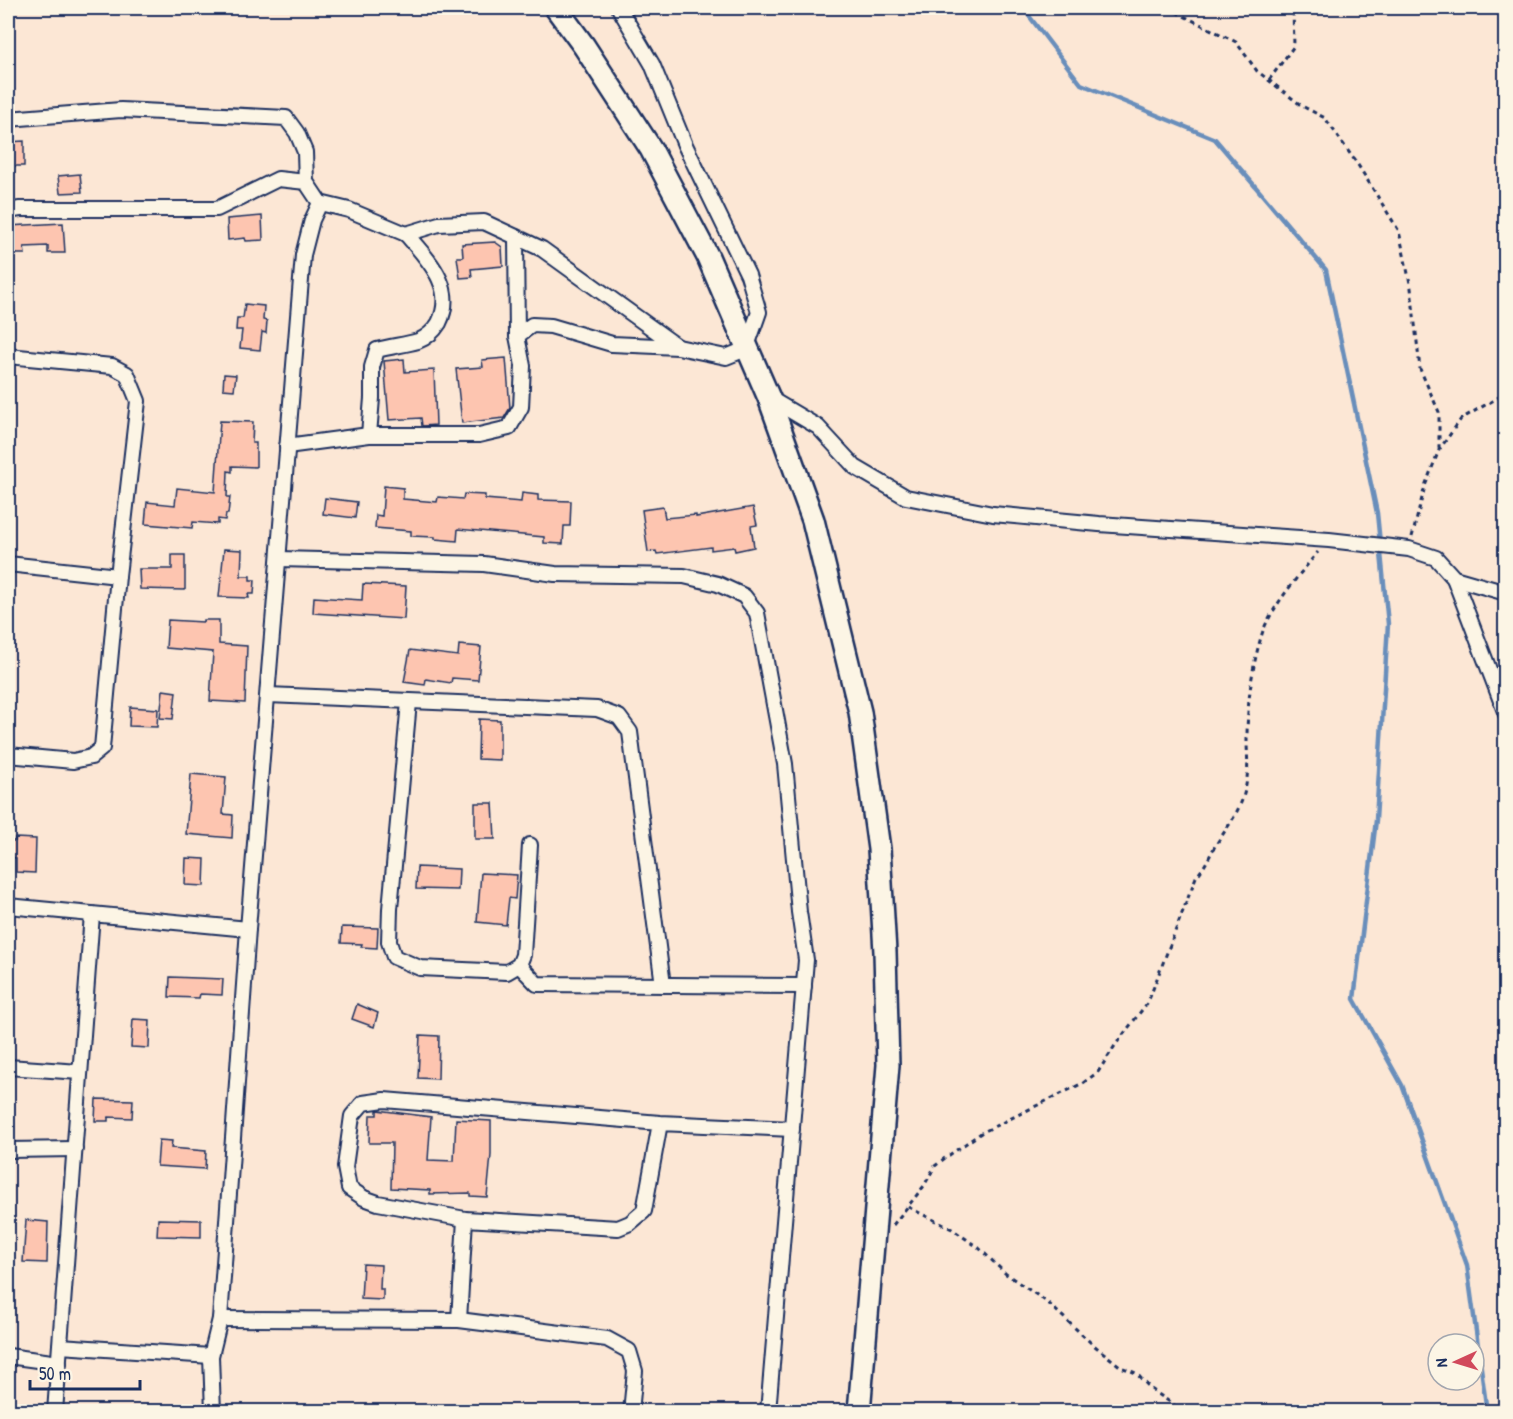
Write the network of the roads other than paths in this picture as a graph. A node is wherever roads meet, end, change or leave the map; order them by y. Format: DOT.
graph roads {
  1 [pos="556,8"];
  2 [pos="619,8"];
  3 [pos="8,119"];
  4 [pos="306,182"];
  5 [pos="320,203"];
  6 [pos="8,211"];
  7 [pos="406,234"];
  8 [pos="516,237"];
  9 [pos="518,336"];
  10 [pos="678,346"];
  11 [pos="746,349"];
  12 [pos="8,356"];
  13 [pos="769,398"];
  14 [pos="369,435"];
  15 [pos="287,446"];
  16 [pos="279,558"];
  17 [pos="8,564"];
  18 [pos="118,576"];
  19 [pos="1454,578"];
  20 [pos="1506,593"];
  21 [pos="267,695"];
  22 [pos="409,702"];
  23 [pos="1506,714"];
  24 [pos="8,755"];
  25 [pos="530,845"];
  26 [pos="8,906"];
  27 [pos="92,914"];
  28 [pos="248,929"];
  29 [pos="519,965"];
  30 [pos="663,985"];
  31 [pos="804,986"];
  32 [pos="8,1067"];
  33 [pos="80,1072"];
  34 [pos="660,1123"];
  35 [pos="792,1129"];
  36 [pos="8,1149"];
  37 [pos="75,1149"];
  38 [pos="465,1219"];
  39 [pos="220,1319"];
  40 [pos="459,1320"];
  41 [pos="60,1346"];
  42 [pos="8,1356"];
  43 [pos="211,1356"];
  44 [pos="59,1363"];
  45 [pos="55,1412"];
  46 [pos="213,1412"];
  47 [pos="631,1412"];
  48 [pos="768,1412"];
  49 [pos="859,1412"];
  1 -- 11 [label="main road"];
  2 -- 11 [label="street"];
  3 -- 4 [label="street"];
  4 -- 5 [label="street"];
  4 -- 6 [label="street"];
  5 -- 7 [label="street"];
  5 -- 15 [label="street"];
  7 -- 8 [label="street"];
  7 -- 14 [label="street"];
  8 -- 9 [label="street"];
  8 -- 10 [label="street"];
  9 -- 10 [label="street"];
  9 -- 14 [label="street"];
  10 -- 11 [label="street"];
  11 -- 13 [label="main road"];
  12 -- 18 [label="street"];
  13 -- 19 [label="street"];
  13 -- 49 [label="main road"];
  14 -- 15 [label="street"];
  15 -- 16 [label="street"];
  16 -- 21 [label="street"];
  16 -- 31 [label="street"];
  17 -- 18 [label="street"];
  18 -- 24 [label="street"];
  19 -- 20 [label="street"];
  19 -- 23 [label="street"];
  21 -- 22 [label="street"];
  21 -- 28 [label="street"];
  22 -- 29 [label="street"];
  22 -- 30 [label="street"];
  25 -- 29 [label="street"];
  26 -- 27 [label="street"];
  27 -- 28 [label="street"];
  27 -- 33 [label="street"];
  28 -- 39 [label="street"];
  29 -- 30 [label="street"];
  30 -- 31 [label="street"];
  31 -- 35 [label="street"];
  32 -- 33 [label="street"];
  33 -- 37 [label="street"];
  34 -- 35 [label="street"];
  34 -- 38 [label="street"];
  34 -- 38 [label="street"];
  35 -- 48 [label="street"];
  36 -- 37 [label="street"];
  37 -- 41 [label="street"];
  38 -- 40 [label="street"];
  39 -- 40 [label="street"];
  39 -- 43 [label="street"];
  40 -- 47 [label="street"];
  41 -- 43 [label="street"];
  41 -- 44 [label="street"];
  42 -- 44 [label="street"];
  43 -- 46 [label="street"];
  44 -- 45 [label="street"];
}
